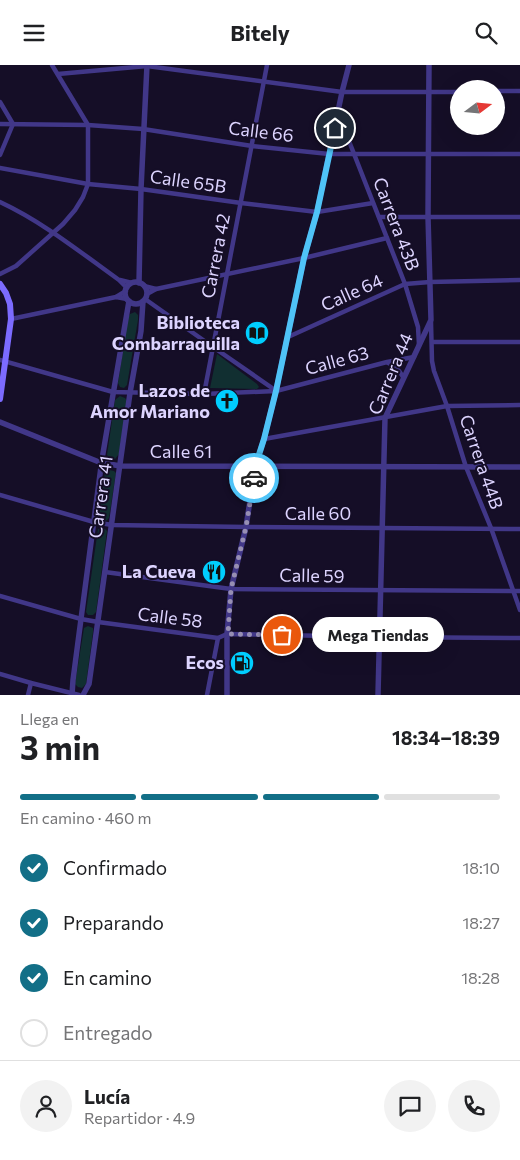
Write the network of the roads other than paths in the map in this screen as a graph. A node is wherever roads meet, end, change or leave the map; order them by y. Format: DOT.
graph roads {
  1 [pos="52,65"];
  2 [pos="147,65"];
  3 [pos="268,65"];
  4 [pos="348,65"];
  5 [pos="429,65"];
  6 [pos="58,74"];
  7 [pos="264,82"];
  8 [pos="505,91"];
  9 [pos="520,91"];
  10 [pos="342,92"];
  11 [pos="429,92"];
  12 [pos="450,92"];
  13 [pos="0,102"];
  14 [pos="338,113"];
  15 [pos="0,124"];
  16 [pos="13,124"];
  17 [pos="88,125"];
  18 [pos="143,129"];
  19 [pos="252,146"];
  20 [pos="330,154"];
  21 [pos="354,154"];
  22 [pos="429,154"];
  23 [pos="520,154"];
  24 [pos="0,155"];
  25 [pos="0,168"];
  26 [pos="88,184"];
  27 [pos="141,189"];
  28 [pos="0,202"];
  29 [pos="241,203"];
  30 [pos="373,203"];
  31 [pos="317,212"];
  32 [pos="379,217"];
  33 [pos="428,217"];
  34 [pos="520,217"];
  35 [pos="53,233"];
  36 [pos="387,238"];
  37 [pos="304,258"];
  38 [pos="0,275"];
  39 [pos="226,275"];
  40 [pos="119,280"];
  41 [pos="520,280"];
  42 [pos="430,282"];
  43 [pos="132,283"];
  44 [pos="0,284"];
  45 [pos="142,284"];
  46 [pos="405,284"];
  47 [pos="156,289"];
  48 [pos="126,290"];
  49 [pos="116,297"];
  50 [pos="145,298"];
  51 [pos="128,300"];
  52 [pos="11,319"];
  53 [pos="431,320"];
  54 [pos="288,337"];
  55 [pos="432,342"];
  56 [pos="520,342"];
  57 [pos="213,347"];
  58 [pos="418,347"];
  59 [pos="414,357"];
  60 [pos="3,360"];
  61 [pos="387,362"];
  62 [pos="403,377"];
  63 [pos="276,391"];
  64 [pos="113,392"];
  65 [pos="130,393"];
  66 [pos="204,394"];
  67 [pos="0,399"];
  68 [pos="520,405"];
  69 [pos="448,406"];
  70 [pos="385,418"];
  71 [pos="0,422"];
  72 [pos="264,439"];
  73 [pos="102,463"];
  74 [pos="120,467"];
  75 [pos="255,467"];
  76 [pos="384,467"];
  77 [pos="466,467"];
  78 [pos="520,467"];
  79 [pos="0,495"];
  80 [pos="94,522"];
  81 [pos="112,525"];
  82 [pos="246,527"];
  83 [pos="382,528"];
  84 [pos="491,528"];
  85 [pos="520,529"];
  86 [pos="105,572"];
  87 [pos="231,589"];
  88 [pos="380,591"];
  89 [pos="513,591"];
  90 [pos="520,591"];
  91 [pos="0,596"];
  92 [pos="520,610"];
  93 [pos="81,619"];
  94 [pos="98,622"];
  95 [pos="228,634"];
  96 [pos="379,637"];
  97 [pos="218,638"];
  98 [pos="520,639"];
  99 [pos="0,674"];
  100 [pos="31,683"];
  101 [pos="72,694"];
  102 [pos="28,695"];
  103 [pos="79,695"];
  104 [pos="83,695"];
  105 [pos="207,695"];
  106 [pos="227,695"];
  107 [pos="378,695"];
  1 -- 6 [label="street"];
  2 -- 6 [label="street"];
  2 -- 7 [label="street"];
  2 -- 18 [label="street"];
  3 -- 7 [label="street, Carrera 42"];
  4 -- 10 [label="street"];
  5 -- 11 [label="street, Carrera 44"];
  6 -- 17 [label="street"];
  7 -- 10 [label="street"];
  7 -- 19 [label="street, Carrera 42"];
  8 -- 9 [label="street"];
  10 -- 11 [label="street"];
  10 -- 14 [label="street"];
  11 -- 12 [label="street"];
  11 -- 22 [label="street, Carrera 44"];
  13 -- 16 [label="street"];
  14 -- 20 [label="street"];
  14 -- 21 [label="street, Carrera 43B"];
  15 -- 16 [label="street, Calle 66"];
  16 -- 17 [label="street, Calle 66"];
  16 -- 24 [label="street"];
  17 -- 18 [label="street, Calle 66"];
  17 -- 26 [label="street"];
  18 -- 19 [label="street, Calle 66"];
  18 -- 27 [label="street"];
  19 -- 20 [label="street, Calle 66"];
  19 -- 29 [label="street, Carrera 42"];
  20 -- 21 [label="street, Calle 66"];
  20 -- 31 [label="street"];
  21 -- 22 [label="street, Calle 66"];
  21 -- 30 [label="street, Carrera 43B"];
  22 -- 23 [label="street, Calle 66"];
  22 -- 33 [label="street, Carrera 44"];
  25 -- 26 [label="street, Calle 65B"];
  26 -- 27 [label="street, Calle 65B"];
  26 -- 35 [label="street"];
  27 -- 29 [label="street, Calle 65B"];
  27 -- 45 [label="street"];
  28 -- 35 [label="street"];
  29 -- 31 [label="street, Calle 65B"];
  29 -- 39 [label="street, Carrera 42"];
  30 -- 31 [label="street, Calle 65B"];
  30 -- 32 [label="street, Carrera 43B"];
  31 -- 37 [label="street"];
  32 -- 33 [label="street"];
  32 -- 36 [label="street, Carrera 43B"];
  33 -- 34 [label="street"];
  33 -- 42 [label="street, Carrera 44"];
  35 -- 38 [label="street"];
  35 -- 40 [label="street"];
  36 -- 37 [label="street"];
  36 -- 46 [label="street, Carrera 43B"];
  37 -- 39 [label="street"];
  37 -- 54 [label="street"];
  39 -- 47 [label="street"];
  39 -- 57 [label="street, Carrera 42"];
  40 -- 43 [label="street"];
  40 -- 48 [label="street"];
  41 -- 42 [label="street, Calle 64"];
  42 -- 46 [label="street, Calle 64"];
  42 -- 53 [label="street, Carrera 44"];
  43 -- 45 [label="street"];
  43 -- 48 [label="street"];
  44 -- 52 [label="main road"];
  45 -- 47 [label="street"];
  45 -- 50 [label="street"];
  46 -- 54 [label="street, Calle 64"];
  46 -- 58 [label="street, Carrera 43B"];
  47 -- 50 [label="street"];
  48 -- 49 [label="street"];
  48 -- 51 [label="street"];
  49 -- 51 [label="street"];
  49 -- 52 [label="street"];
  50 -- 51 [label="street"];
  50 -- 57 [label="street"];
  50 -- 65 [label="street, Carrera 41"];
  51 -- 64 [label="street, Carrera 41"];
  52 -- 60 [label="main road"];
  53 -- 55 [label="street, Carrera 44B"];
  53 -- 58 [label="street, Carrera 44"];
  54 -- 63 [label="street"];
  55 -- 56 [label="street"];
  55 -- 69 [label="street, Carrera 44B"];
  57 -- 63 [label="street"];
  57 -- 66 [label="street, Carrera 42"];
  58 -- 59 [label="street, Carrera 44"];
  59 -- 61 [label="street, Calle 63"];
  59 -- 62 [label="street, Carrera 44"];
  60 -- 64 [label="street, Calle 63"];
  60 -- 67 [label="main road"];
  61 -- 62 [label="street, Calle 63"];
  61 -- 63 [label="street, Calle 63"];
  62 -- 70 [label="street, Carrera 44"];
  63 -- 66 [label="street, Calle 63"];
  63 -- 72 [label="street"];
  64 -- 65 [label="street, Calle 63"];
  64 -- 73 [label="street, Carrera 41"];
  65 -- 66 [label="street, Calle 63"];
  65 -- 74 [label="street, Carrera 41"];
  68 -- 69 [label="street"];
  69 -- 70 [label="street"];
  69 -- 77 [label="street, Carrera 44B"];
  70 -- 72 [label="street"];
  70 -- 76 [label="street, Carrera 44"];
  71 -- 73 [label="street, Calle 61"];
  72 -- 75 [label="street"];
  73 -- 74 [label="street, Calle 61"];
  73 -- 80 [label="street, Carrera 41"];
  74 -- 75 [label="street, Calle 61"];
  74 -- 81 [label="street, Carrera 41"];
  75 -- 76 [label="street, Calle 61"];
  75 -- 82 [label="street"];
  76 -- 77 [label="street, Calle 61"];
  76 -- 83 [label="street, Carrera 44"];
  77 -- 78 [label="street, Calle 61"];
  77 -- 84 [label="street, Carrera 44B"];
  79 -- 80 [label="street, Calle 60"];
  80 -- 81 [label="street, Calle 60"];
  80 -- 93 [label="street, Carrera 41"];
  81 -- 82 [label="street, Calle 60"];
  81 -- 86 [label="street, Carrera 41"];
  82 -- 83 [label="street, Calle 60"];
  82 -- 87 [label="street"];
  83 -- 84 [label="street, Calle 60"];
  83 -- 88 [label="street, Carrera 44"];
  84 -- 85 [label="street, Calle 60"];
  84 -- 89 [label="street, Carrera 44B"];
  86 -- 87 [label="street, Calle 59"];
  86 -- 94 [label="street, Carrera 41"];
  87 -- 88 [label="street, Calle 59"];
  87 -- 95 [label="street"];
  88 -- 89 [label="street, Calle 59"];
  88 -- 96 [label="street, Carrera 44"];
  89 -- 90 [label="street, Calle 59"];
  89 -- 92 [label="street, Carrera 44B"];
  91 -- 93 [label="street, Calle 58"];
  93 -- 94 [label="street, Calle 58"];
  93 -- 101 [label="street, Carrera 41"];
  94 -- 97 [label="street, Calle 58"];
  94 -- 104 [label="street, Carrera 41"];
  95 -- 96 [label="street, Calle 58"];
  95 -- 97 [label="street, Calle 58"];
  95 -- 106 [label="street"];
  96 -- 98 [label="street, Calle 58"];
  96 -- 107 [label="street, Carrera 44"];
  97 -- 105 [label="street"];
  99 -- 100 [label="street"];
  100 -- 101 [label="street"];
  100 -- 102 [label="street"];
  101 -- 103 [label="street"];
}
